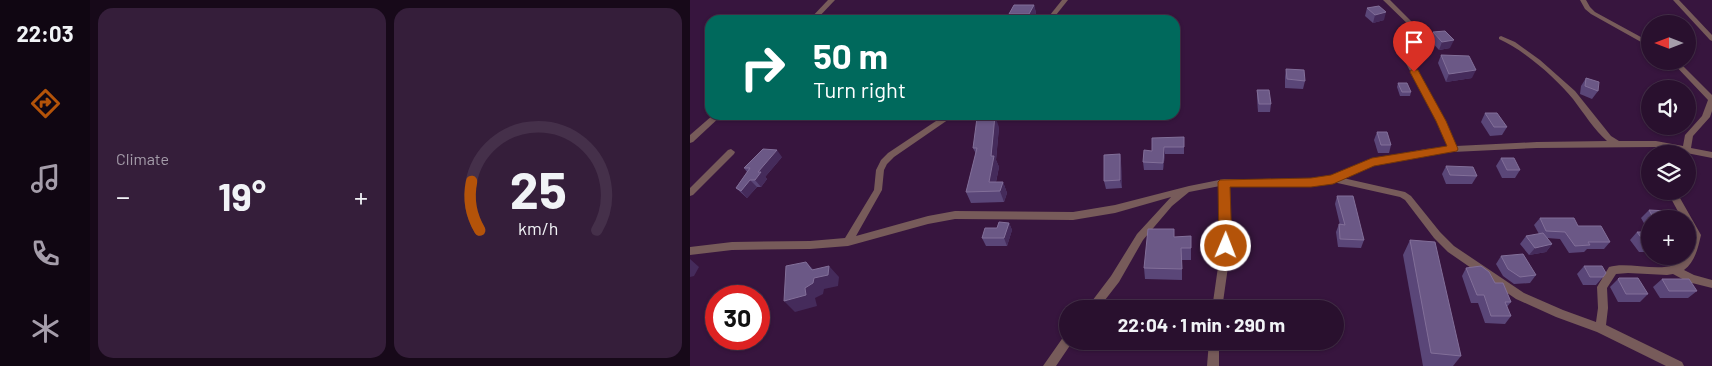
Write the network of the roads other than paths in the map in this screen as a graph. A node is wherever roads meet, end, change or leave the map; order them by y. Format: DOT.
graph roads {
  1 [pos="832,0"];
  2 [pos="1065,0"];
  3 [pos="1386,0"];
  4 [pos="1583,0"];
  5 [pos="1676,0"];
  6 [pos="817,15"];
  7 [pos="1053,15"];
  8 [pos="1501,38"];
  9 [pos="1712,39"];
  10 [pos="1641,40"];
  11 [pos="1683,70"];
  12 [pos="1712,100"];
  13 [pos="712,120"];
  14 [pos="944,120"];
  15 [pos="690,140"];
  16 [pos="1618,144"];
  17 [pos="1656,144"];
  18 [pos="1661,145"];
  19 [pos="1688,145"];
  20 [pos="1453,149"];
  21 [pos="731,152"];
  22 [pos="1696,152"];
  23 [pos="1712,156"];
  24 [pos="1333,179"];
  25 [pos="1224,182"];
  26 [pos="1188,189"];
  27 [pos="690,193"];
  28 [pos="848,242"];
  29 [pos="690,251"];
  30 [pos="1685,265"];
  31 [pos="1676,271"];
  32 [pos="1712,284"];
  33 [pos="1098,300"];
  34 [pos="1218,300"];
  35 [pos="1600,328"];
  36 [pos="1061,350"];
  37 [pos="1214,350"];
  38 [pos="1049,366"];
  39 [pos="1213,366"];
  40 [pos="1678,366"];
  1 -- 6 [label="street"];
  2 -- 7 [label="street"];
  3 -- 20 [label="street"];
  4 -- 10 [label="street"];
  5 -- 9 [label="street"];
  8 -- 16 [label="street"];
  11 -- 12 [label="street"];
  12 -- 19 [label="street"];
  13 -- 15 [label="street"];
  14 -- 28 [label="street"];
  16 -- 17 [label="street"];
  16 -- 20 [label="street"];
  17 -- 18 [label="street"];
  20 -- 24 [label="street"];
  21 -- 27 [label="street"];
  22 -- 23 [label="street"];
  24 -- 25 [label="street"];
  24 -- 35 [label="street"];
  25 -- 26 [label="street"];
  25 -- 34 [label="street"];
  26 -- 28 [label="street"];
  26 -- 33 [label="street"];
  28 -- 29 [label="street"];
  30 -- 31 [label="street"];
  31 -- 32 [label="street"];
  31 -- 35 [label="street"];
  35 -- 40 [label="street"];
  36 -- 38 [label="street"];
  37 -- 39 [label="street"];
}
